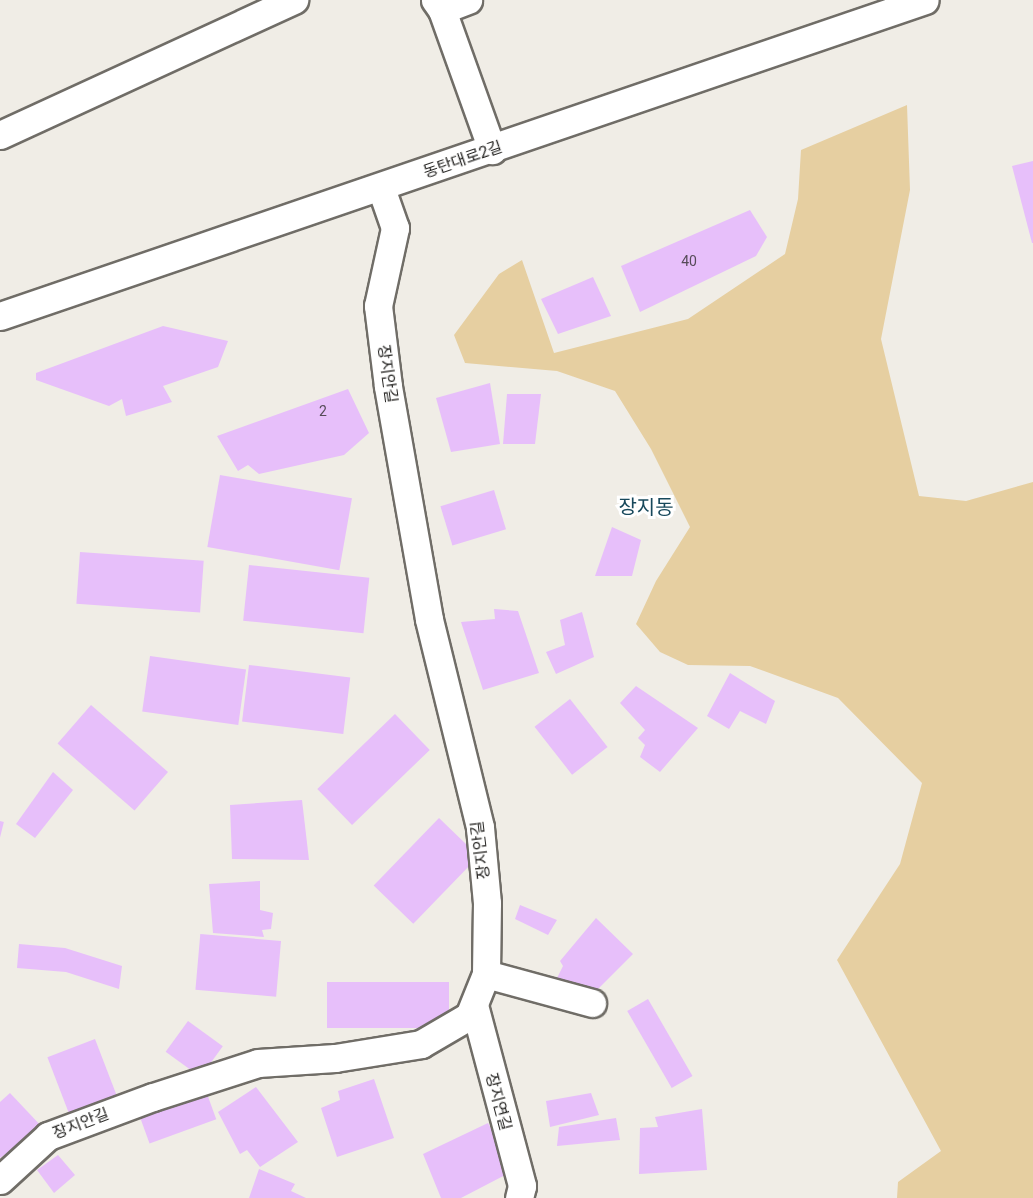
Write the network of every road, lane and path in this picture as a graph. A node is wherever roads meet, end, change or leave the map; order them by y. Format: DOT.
graph roads {
  1 [pos="294,0"];
  2 [pos="468,0"];
  3 [pos="925,0"];
  4 [pos="438,5"];
  5 [pos="0,135"];
  6 [pos="492,150"];
  7 [pos="381,188"];
  8 [pos="0,316"];
  9 [pos="486,974"];
  10 [pos="592,1003"];
  11 [pos="474,1005"];
  12 [pos="0,1180"];
  13 [pos="519,1198"];
  1 -- 5 [label="street"];
  2 -- 4 [label="street"];
  3 -- 6 [label="street, 동탄대로2길"];
  4 -- 6 [label="street"];
  6 -- 7 [label="street, 동탄대로2길"];
  7 -- 8 [label="street, 동탄대로2길"];
  7 -- 9 [label="street, 장지안길"];
  9 -- 10 [label="street"];
  9 -- 11 [label="street, 장지안길"];
  11 -- 12 [label="street, 장지안길"];
  11 -- 13 [label="street, 장지연길"];
}
